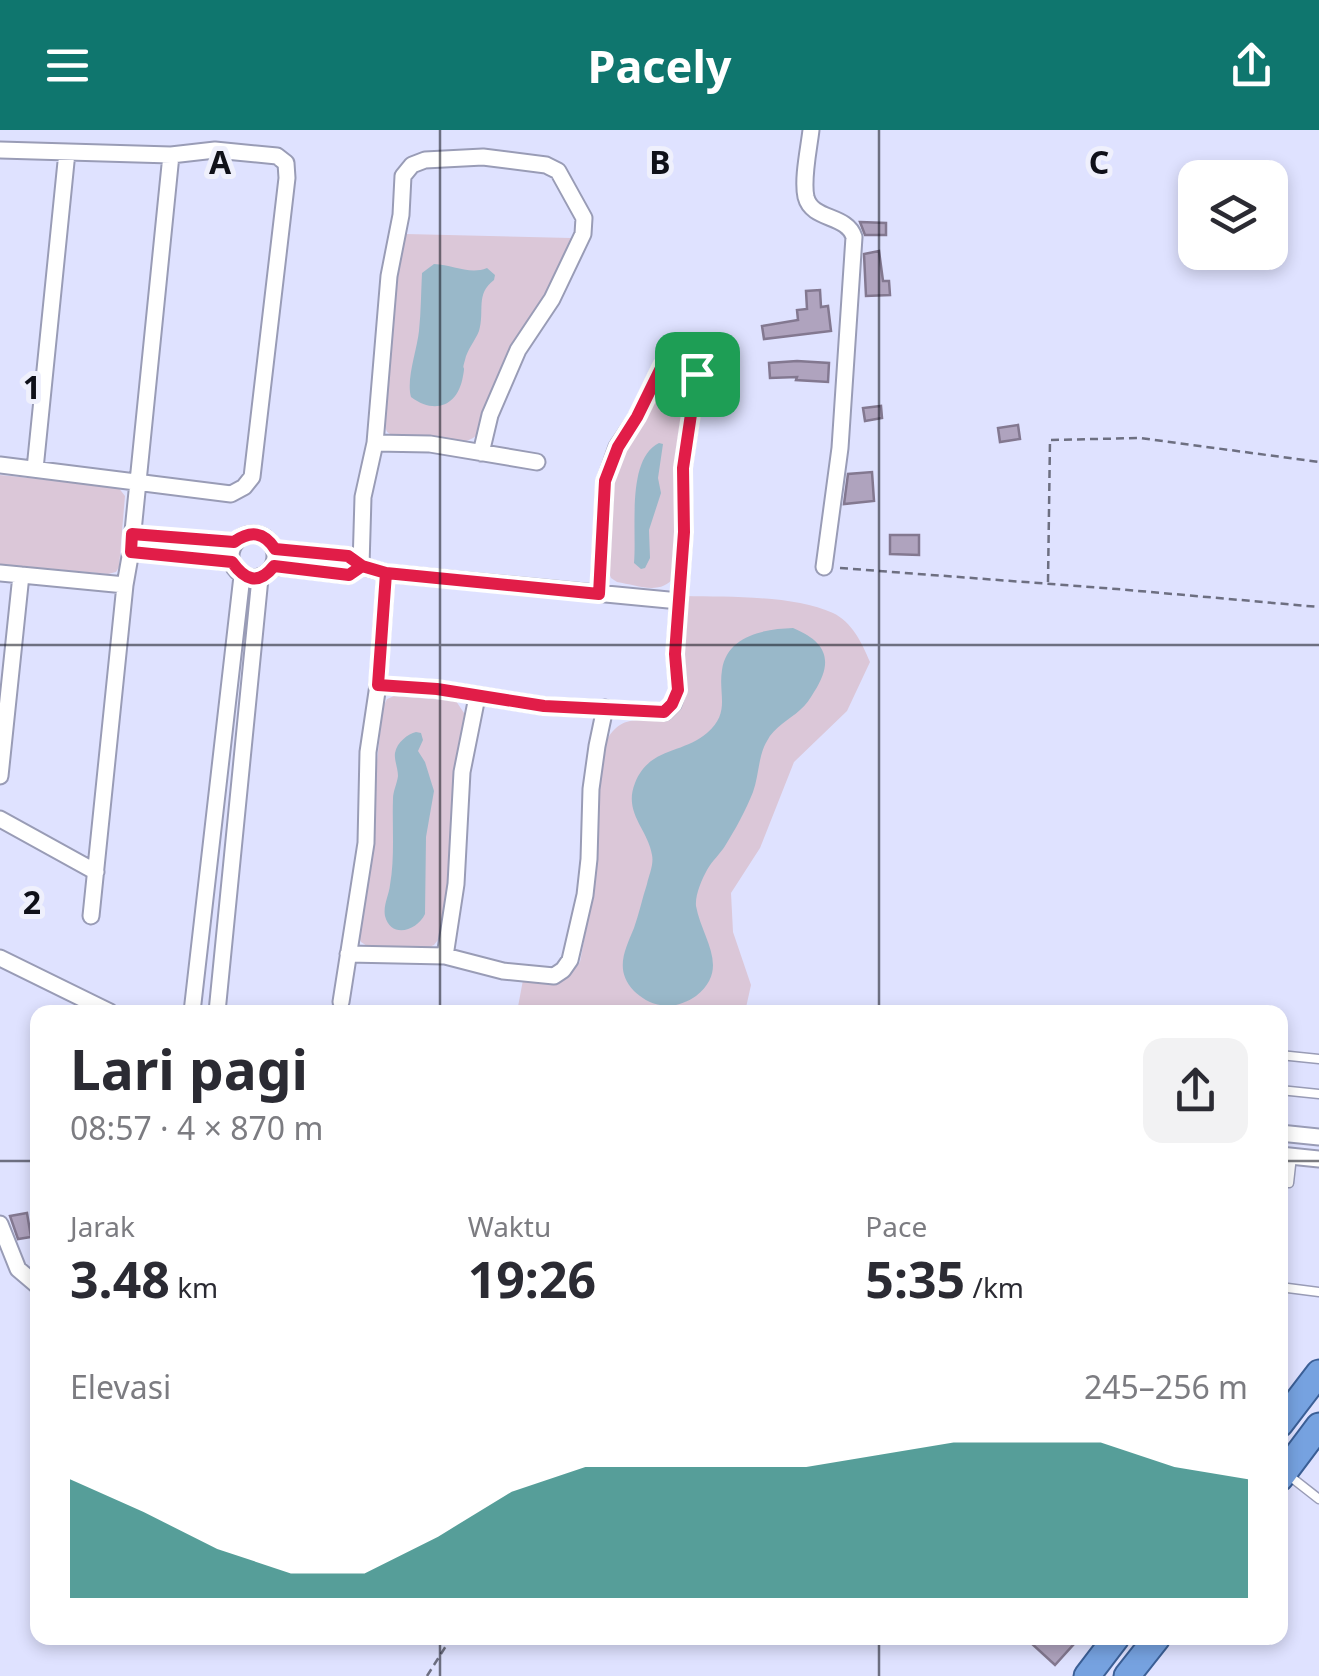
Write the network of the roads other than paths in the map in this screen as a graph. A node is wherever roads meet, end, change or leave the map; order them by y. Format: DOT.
graph roads {
  1 [pos="811,130"];
  2 [pos="0,150"];
  3 [pos="68,152"];
  4 [pos="170,155"];
  5 [pos="375,443"];
  6 [pos="481,453"];
  7 [pos="537,462"];
  8 [pos="0,465"];
  9 [pos="35,469"];
  10 [pos="137,481"];
  11 [pos="234,542"];
  12 [pos="131,543"];
  13 [pos="274,558"];
  14 [pos="232,562"];
  15 [pos="362,566"];
  16 [pos="824,567"];
  17 [pos="386,573"];
  18 [pos="0,574"];
  19 [pos="21,576"];
  20 [pos="242,576"];
  21 [pos="260,578"];
  22 [pos="125,585"];
  23 [pos="599,594"];
  24 [pos="679,601"];
  25 [pos="378,685"];
  26 [pos="477,696"];
  27 [pos="605,708"];
  28 [pos="0,776"];
  29 [pos="0,819"];
  30 [pos="96,872"];
  31 [pos="91,916"];
  32 [pos="199,950"];
  33 [pos="223,952"];
  34 [pos="348,954"];
  35 [pos="445,956"];
  36 [pos="2,965"];
  37 [pos="341,1002"];
  38 [pos="94,1005"];
  39 [pos="193,1005"];
  40 [pos="218,1005"];
  41 [pos="1288,1056"];
  42 [pos="1319,1059"];
  43 [pos="1288,1091"];
  44 [pos="1319,1094"];
  45 [pos="1288,1134"];
  46 [pos="1319,1137"];
  47 [pos="1288,1155"];
  48 [pos="1319,1159"];
  49 [pos="0,1224"];
  50 [pos="30,1279"];
  51 [pos="1288,1288"];
  52 [pos="1319,1292"];
  53 [pos="1319,1373"];
  54 [pos="1288,1414"];
  55 [pos="1319,1426"];
  56 [pos="1288,1467"];
  57 [pos="1288,1479"];
  58 [pos="1319,1499"];
  59 [pos="1111,1645"];
  60 [pos="1151,1645"];
  61 [pos="1087,1676"];
  62 [pos="1127,1676"];
  1 -- 16 [label="street"];
  2 -- 3 [label="street"];
  3 -- 4 [label="street"];
  3 -- 9 [label="street"];
  4 -- 10 [label="street"];
  4 -- 10 [label="street"];
  5 -- 6 [label="street"];
  5 -- 6 [label="street"];
  5 -- 15 [label="street"];
  6 -- 7 [label="street"];
  8 -- 9 [label="street"];
  9 -- 10 [label="street"];
  10 -- 12 [label="street"];
  11 -- 12 [label="street"];
  11 -- 13 [label="street"];
  11 -- 14 [label="street"];
  12 -- 14 [label="street"];
  12 -- 22 [label="street"];
  13 -- 15 [label="street"];
  13 -- 21 [label="street"];
  14 -- 20 [label="street"];
  15 -- 17 [label="street"];
  17 -- 23 [label="street"];
  17 -- 25 [label="street"];
  18 -- 19 [label="street"];
  19 -- 22 [label="street"];
  19 -- 28 [label="street"];
  20 -- 21 [label="street"];
  20 -- 32 [label="street"];
  21 -- 33 [label="street"];
  22 -- 30 [label="street"];
  23 -- 24 [label="street"];
  23 -- 24 [label="street"];
  24 -- 27 [label="street"];
  25 -- 26 [label="street"];
  25 -- 34 [label="street"];
  26 -- 27 [label="street"];
  26 -- 35 [label="street"];
  27 -- 35 [label="street"];
  29 -- 30 [label="street"];
  30 -- 31 [label="street"];
  32 -- 33 [label="street"];
  32 -- 39 [label="street"];
  33 -- 40 [label="street"];
  34 -- 35 [label="street"];
  34 -- 37 [label="street"];
  36 -- 38 [label="street"];
  41 -- 42 [label="lane"];
  43 -- 44 [label="lane"];
  45 -- 46 [label="street"];
  47 -- 48 [label="street"];
  49 -- 50 [label="street"];
  51 -- 52 [label="lane"];
  53 -- 54 [label="highway"];
  55 -- 56 [label="highway"];
  57 -- 58 [label="lane"];
  59 -- 61 [label="highway"];
  60 -- 62 [label="highway"];
}
